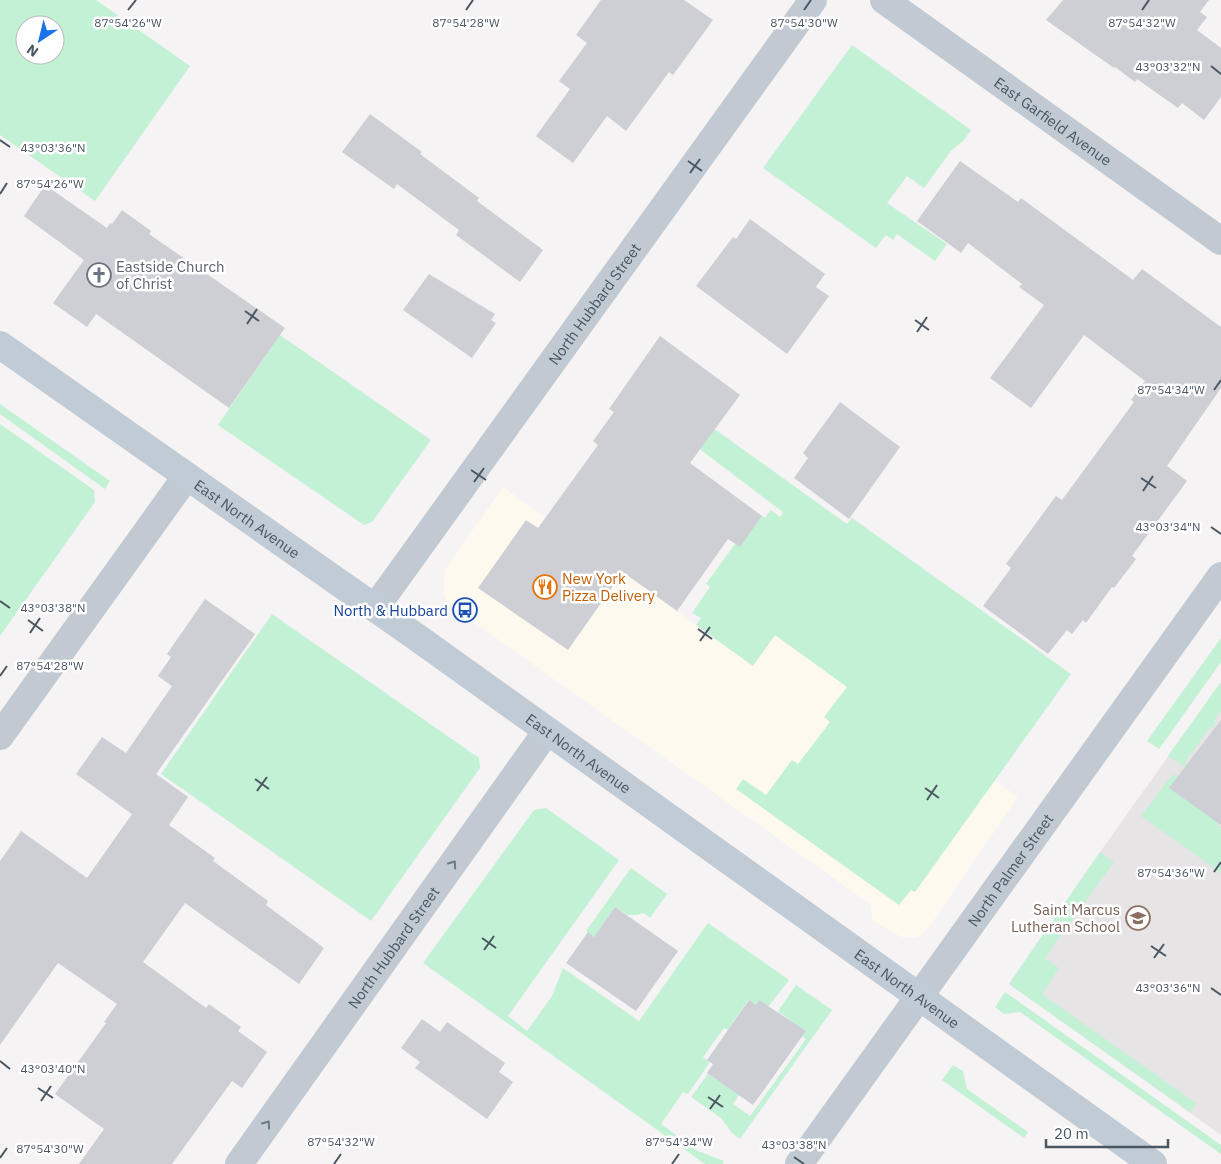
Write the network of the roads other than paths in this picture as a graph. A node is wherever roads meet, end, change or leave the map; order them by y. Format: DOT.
graph roads {
  1 [pos="813,0"];
  2 [pos="884,0"];
  3 [pos="1221,241"];
  4 [pos="0,345"];
  5 [pos="186,477"];
  6 [pos="1221,576"];
  7 [pos="375,608"];
  8 [pos="548,731"];
  9 [pos="0,736"];
  10 [pos="919,997"];
  11 [pos="239,1164"];
  12 [pos="799,1164"];
  13 [pos="1153,1164"];
  1 -- 7 [label="street, North Hubbard Street"];
  2 -- 3 [label="street, East Garfield Avenue"];
  4 -- 5 [label="main road, East North Avenue"];
  5 -- 7 [label="main road, East North Avenue"];
  5 -- 9 [label="street"];
  6 -- 10 [label="street, North Palmer Street"];
  7 -- 8 [label="main road, East North Avenue"];
  8 -- 10 [label="main road, East North Avenue"];
  11 -- 8 [label="street, North Hubbard Street, one-way"];
  10 -- 12 [label="street, North Palmer Street"];
  10 -- 13 [label="main road, East North Avenue"];
}
